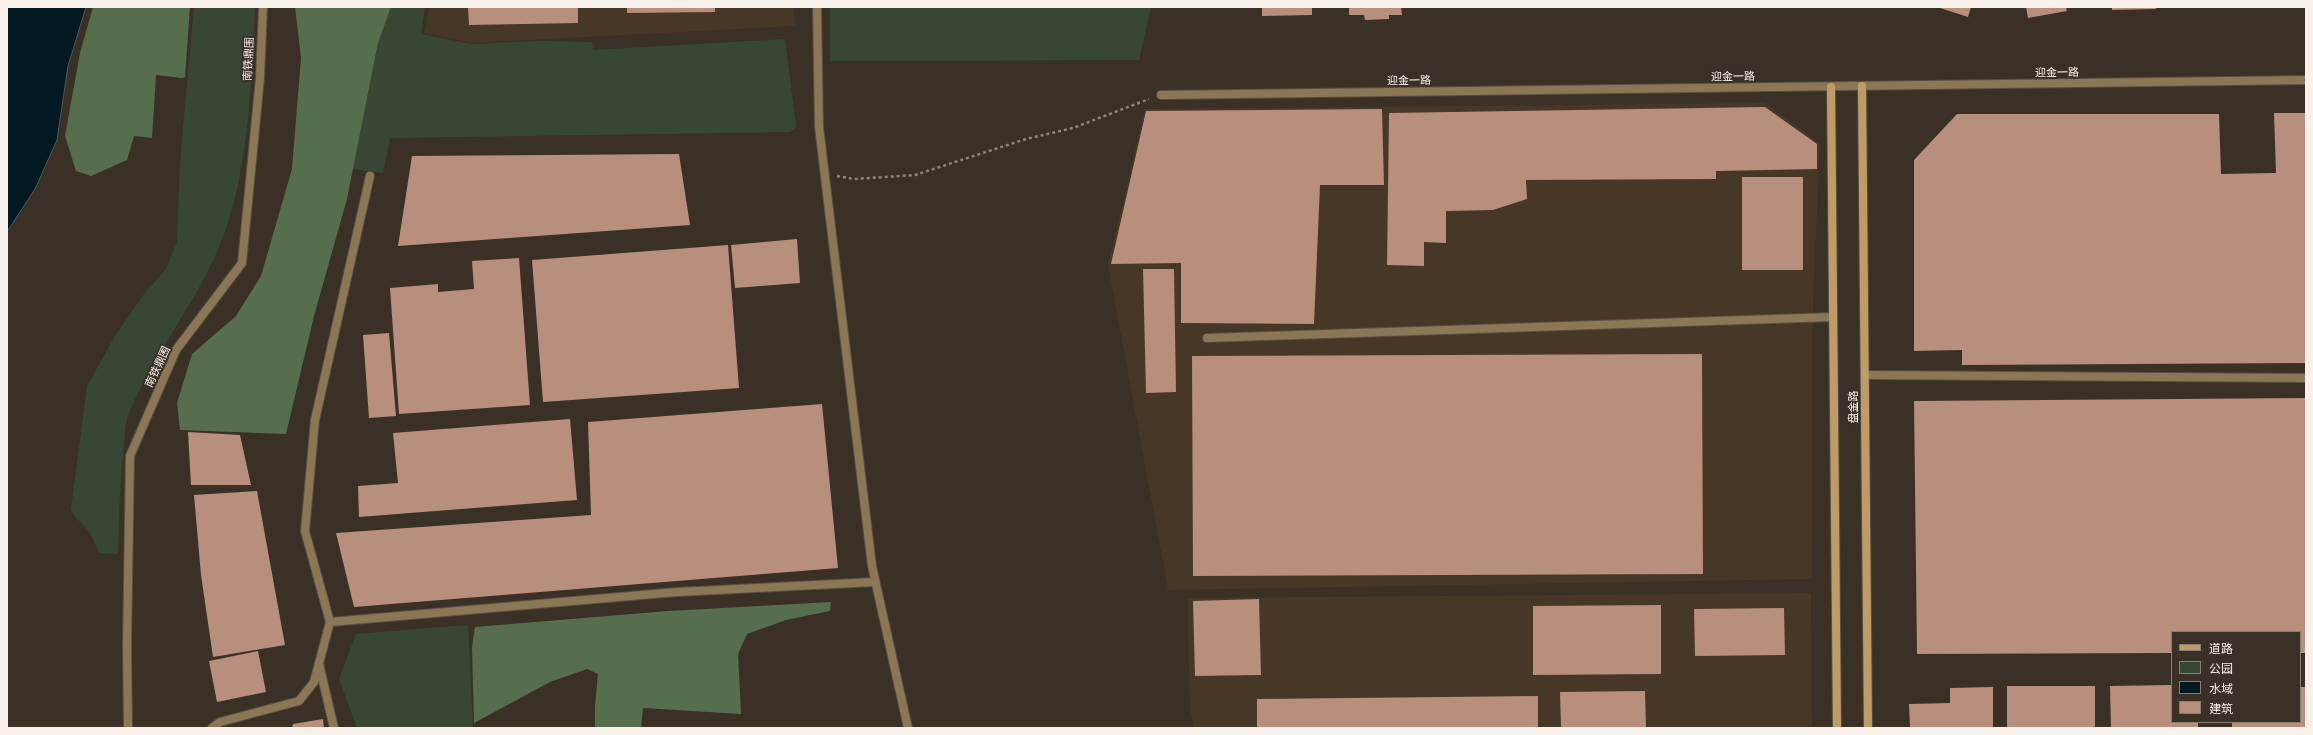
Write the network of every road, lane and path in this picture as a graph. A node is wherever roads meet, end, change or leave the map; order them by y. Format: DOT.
graph roads {
  1 [pos="263,7"];
  2 [pos="817,7"];
  3 [pos="2306,80"];
  4 [pos="1862,86"];
  5 [pos="1831,87"];
  6 [pos="1161,95"];
  7 [pos="825,173"];
  8 [pos="370,176"];
  9 [pos="1833,318"];
  10 [pos="1207,338"];
  11 [pos="1865,375"];
  12 [pos="2306,378"];
  13 [pos="875,582"];
  14 [pos="330,622"];
  15 [pos="319,662"];
  16 [pos="128,728"];
  17 [pos="212,728"];
  18 [pos="334,728"];
  19 [pos="908,728"];
  20 [pos="1837,728"];
  21 [pos="1868,728"];
  1 -- 16 [label="street, 南铁鼎围"];
  2 -- 7 [label="street"];
  3 -- 4 [label="street, 迎金一路"];
  4 -- 5 [label="street, 迎金一路"];
  4 -- 11 [label="street, 盘金路"];
  5 -- 6 [label="street, 迎金一路"];
  5 -- 9 [label="street, 盘金路"];
  6 -- 7 [label="path"];
  7 -- 13 [label="street"];
  8 -- 14 [label="street"];
  9 -- 10 [label="street"];
  9 -- 20 [label="street, 盘金路"];
  11 -- 12 [label="street"];
  11 -- 21 [label="street, 盘金路"];
  13 -- 14 [label="street"];
  13 -- 19 [label="street"];
  14 -- 15 [label="street"];
  15 -- 17 [label="street"];
  15 -- 18 [label="street"];
}
